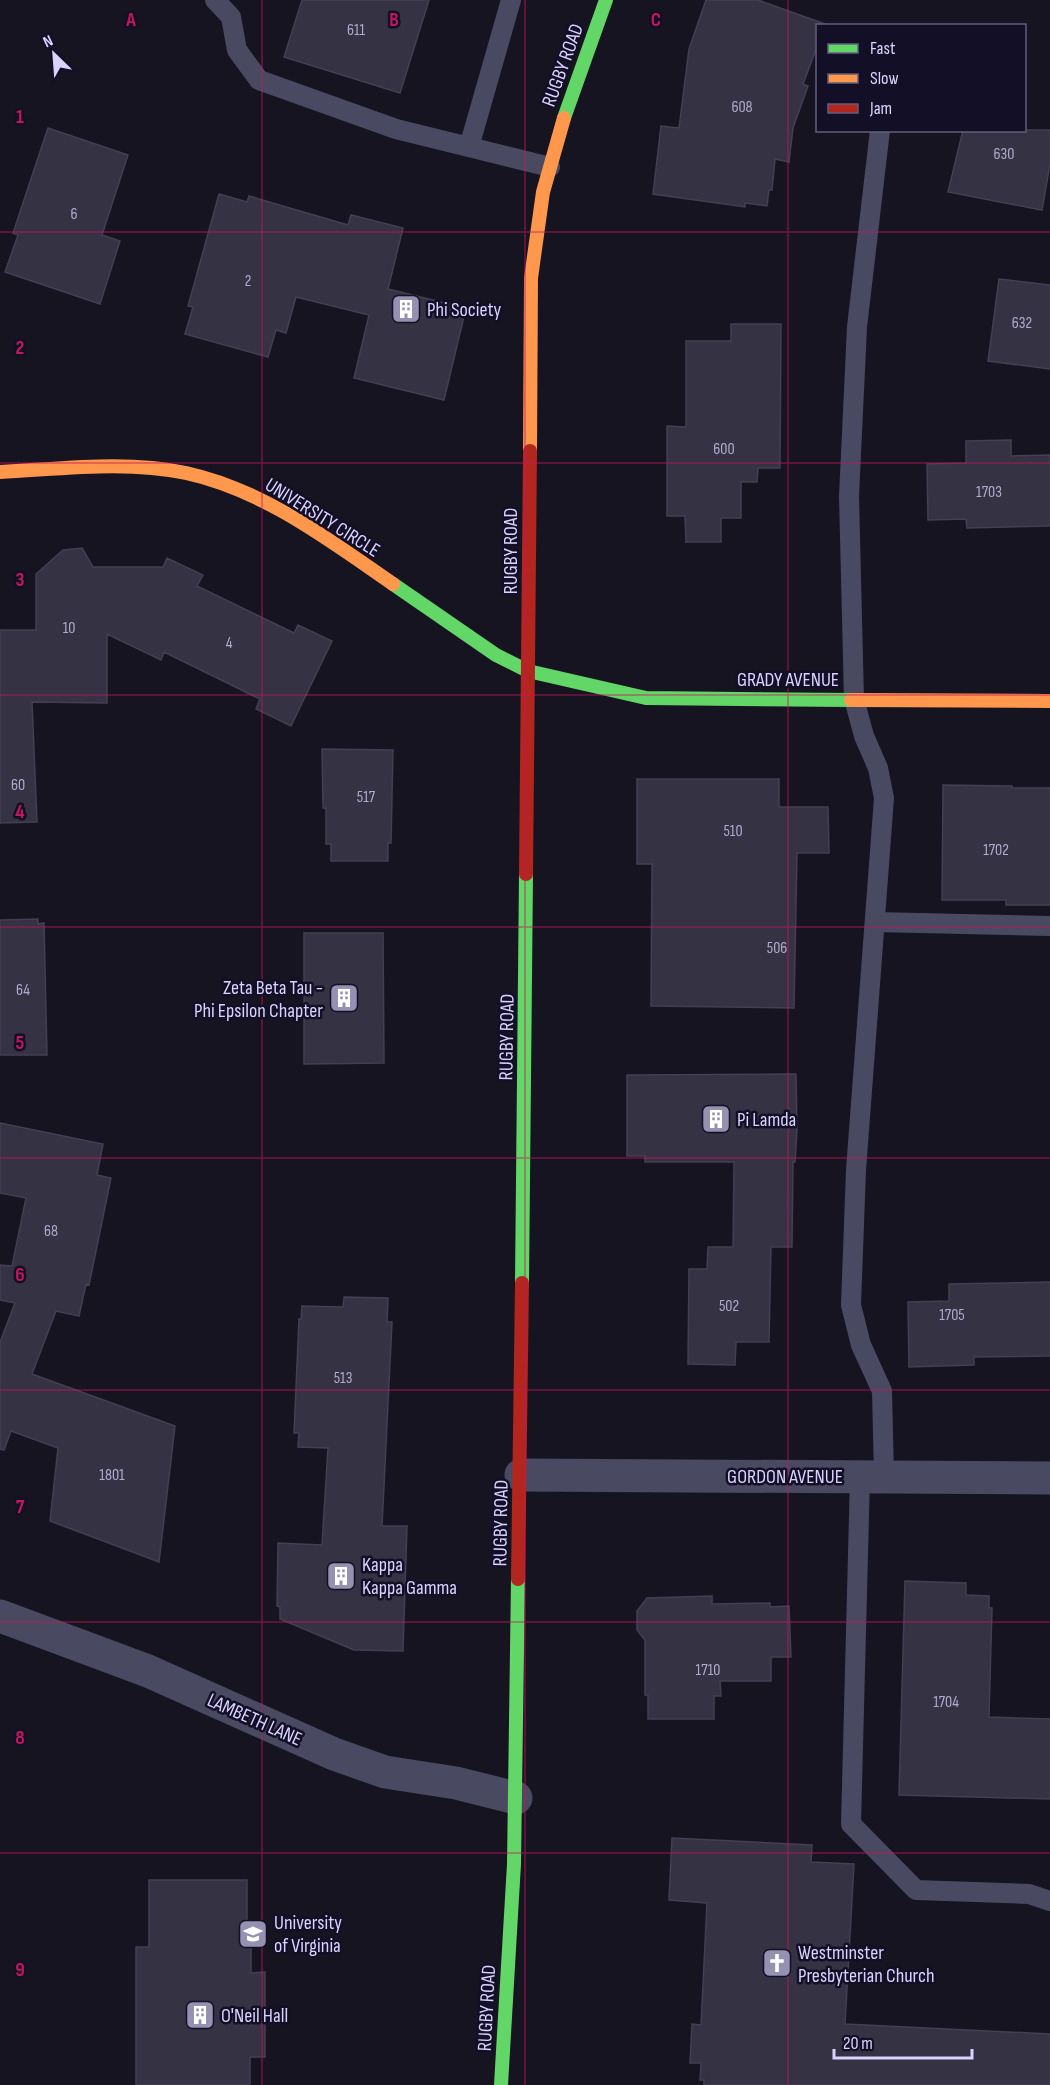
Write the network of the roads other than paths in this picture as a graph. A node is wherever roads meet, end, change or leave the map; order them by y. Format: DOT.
graph roads {
  1 [pos="215,0"];
  2 [pos="511,0"];
  3 [pos="606,0"];
  4 [pos="880,132"];
  5 [pos="468,147"];
  6 [pos="550,168"];
  7 [pos="0,472"];
  8 [pos="528,671"];
  9 [pos="854,699"];
  10 [pos="1050,701"];
  11 [pos="875,922"];
  12 [pos="1050,926"];
  13 [pos="521,1475"];
  14 [pos="872,1477"];
  15 [pos="1050,1478"];
  16 [pos="0,1616"];
  17 [pos="516,1798"];
  18 [pos="1050,1901"];
  19 [pos="501,2085"];
  1 -- 5 [label="lane"];
  2 -- 5 [label="lane"];
  3 -- 6 [label="main road, RUGBY ROAD"];
  4 -- 9 [label="lane"];
  5 -- 6 [label="lane"];
  6 -- 8 [label="main road, RUGBY ROAD"];
  7 -- 8 [label="main road, UNIVERSITY CIRCLE"];
  8 -- 9 [label="main road, GRADY AVENUE"];
  8 -- 13 [label="main road, RUGBY ROAD"];
  9 -- 10 [label="main road, GRADY AVENUE"];
  9 -- 11 [label="lane"];
  11 -- 12 [label="lane"];
  11 -- 14 [label="lane"];
  13 -- 14 [label="street, GORDON AVENUE"];
  13 -- 17 [label="main road, RUGBY ROAD"];
  14 -- 15 [label="street, GORDON AVENUE"];
  14 -- 18 [label="lane"];
  16 -- 17 [label="street, LAMBETH LANE"];
  17 -- 19 [label="main road, RUGBY ROAD"];
}
